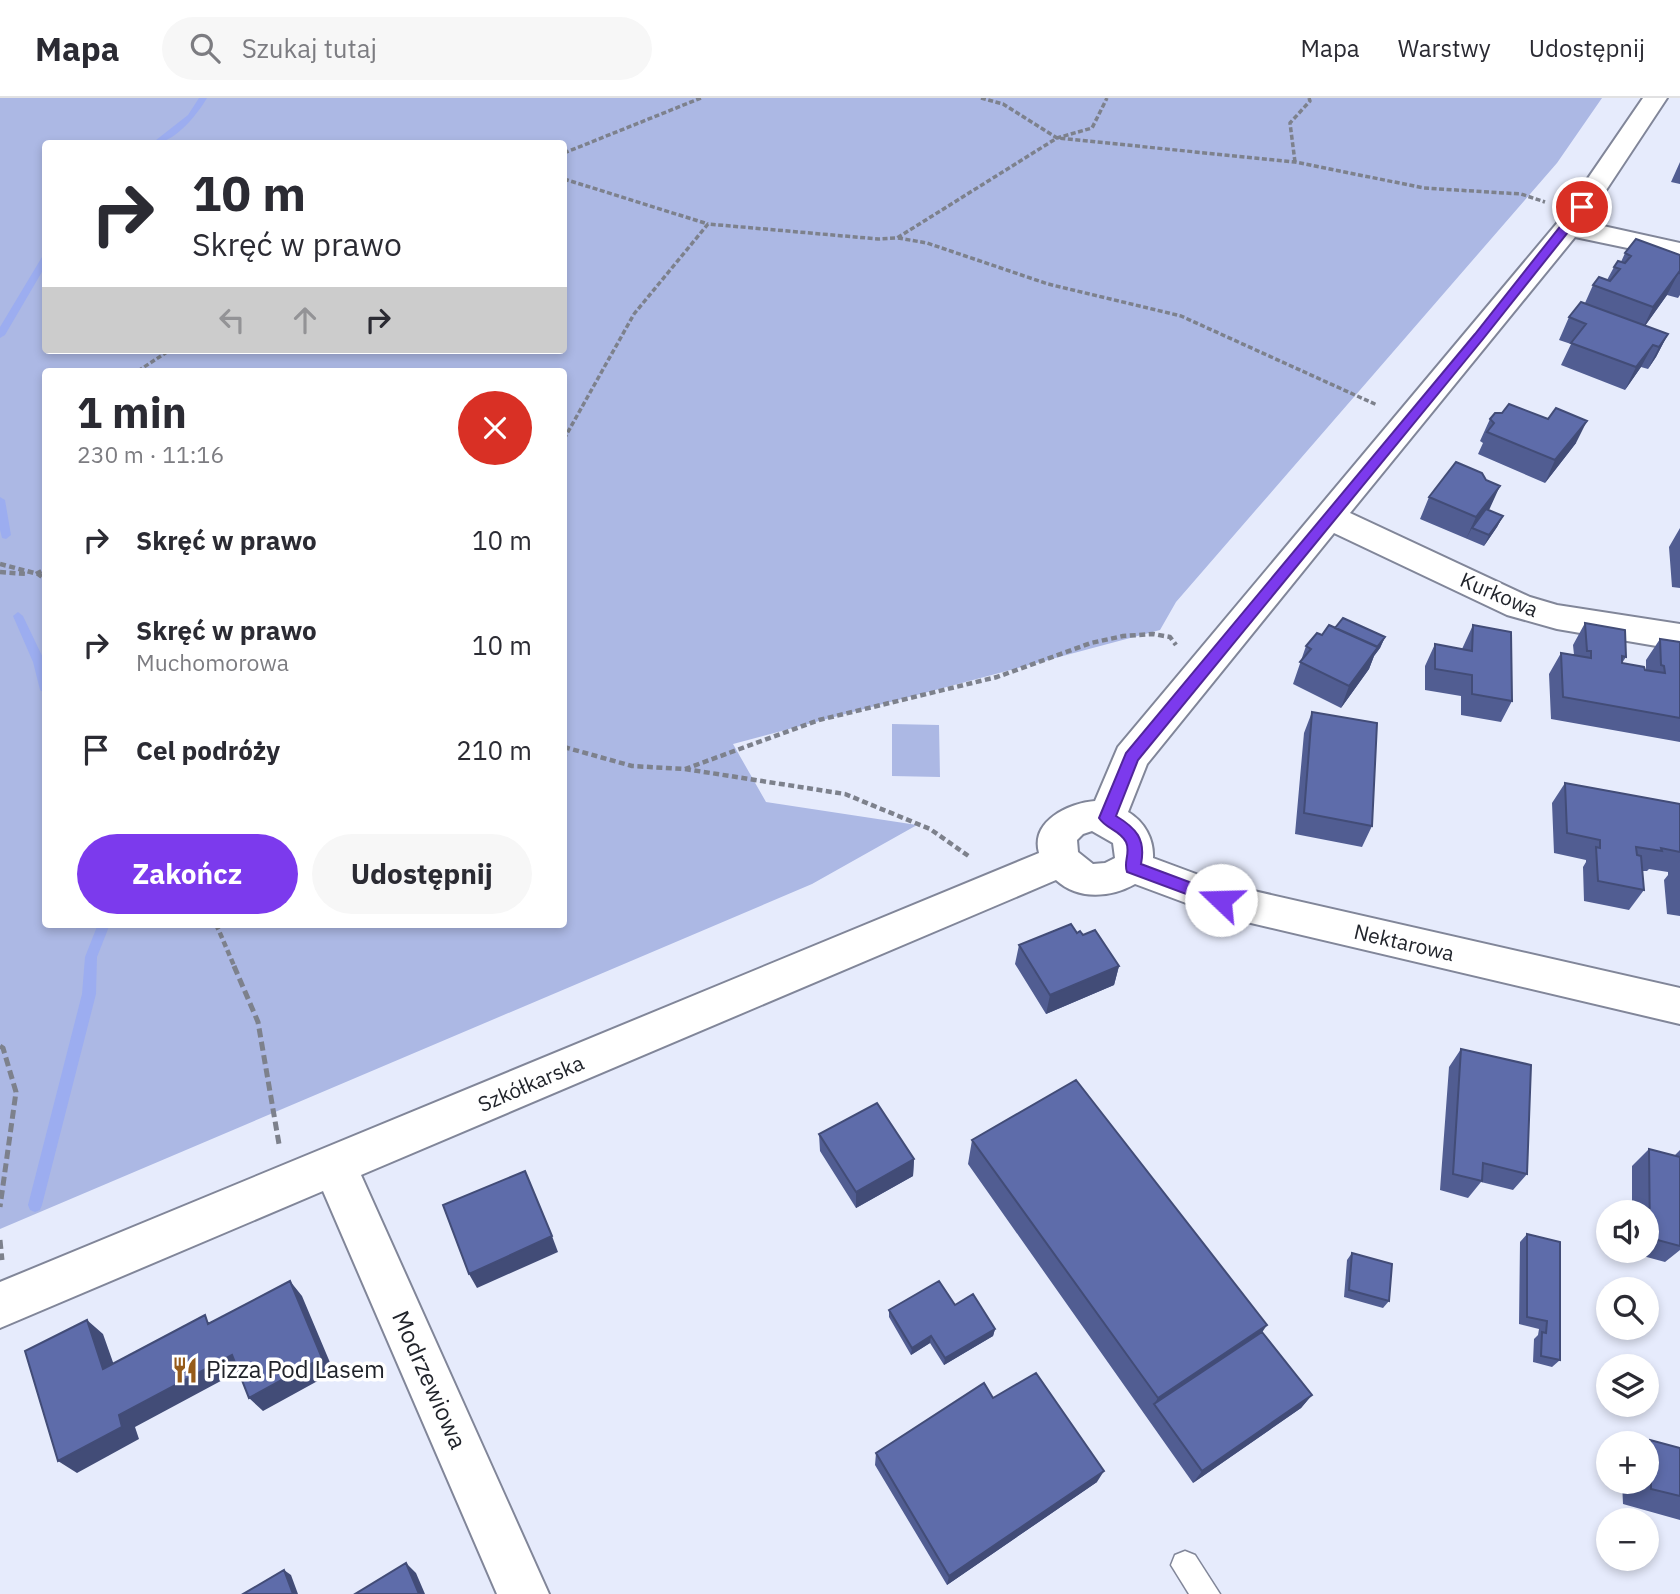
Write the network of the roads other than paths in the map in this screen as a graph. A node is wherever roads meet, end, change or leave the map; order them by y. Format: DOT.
graph roads {
  1 [pos="1656,98"];
  2 [pos="1562,216"];
  3 [pos="1680,251"];
  4 [pos="1329,517"];
  5 [pos="1680,637"];
  6 [pos="1107,818"];
  7 [pos="1061,861"];
  8 [pos="1132,867"];
  9 [pos="1680,1006"];
  10 [pos="334,1166"];
  11 [pos="0,1305"];
  12 [pos="1185,1565"];
  13 [pos="523,1594"];
  14 [pos="1206,1594"];
  1 -- 2 [label="street"];
  2 -- 3 [label="street"];
  2 -- 4 [label="street"];
  4 -- 5 [label="street, Kurkowa"];
  4 -- 6 [label="street"];
  6 -- 7 [label="street"];
  6 -- 8 [label="street"];
  7 -- 8 [label="street"];
  7 -- 10 [label="street, Szkółkarska"];
  8 -- 9 [label="street, Nektarowa"];
  10 -- 11 [label="street, Szkółkarska"];
  10 -- 13 [label="street, Modrzewiowa"];
  12 -- 14 [label="lane"];
}
